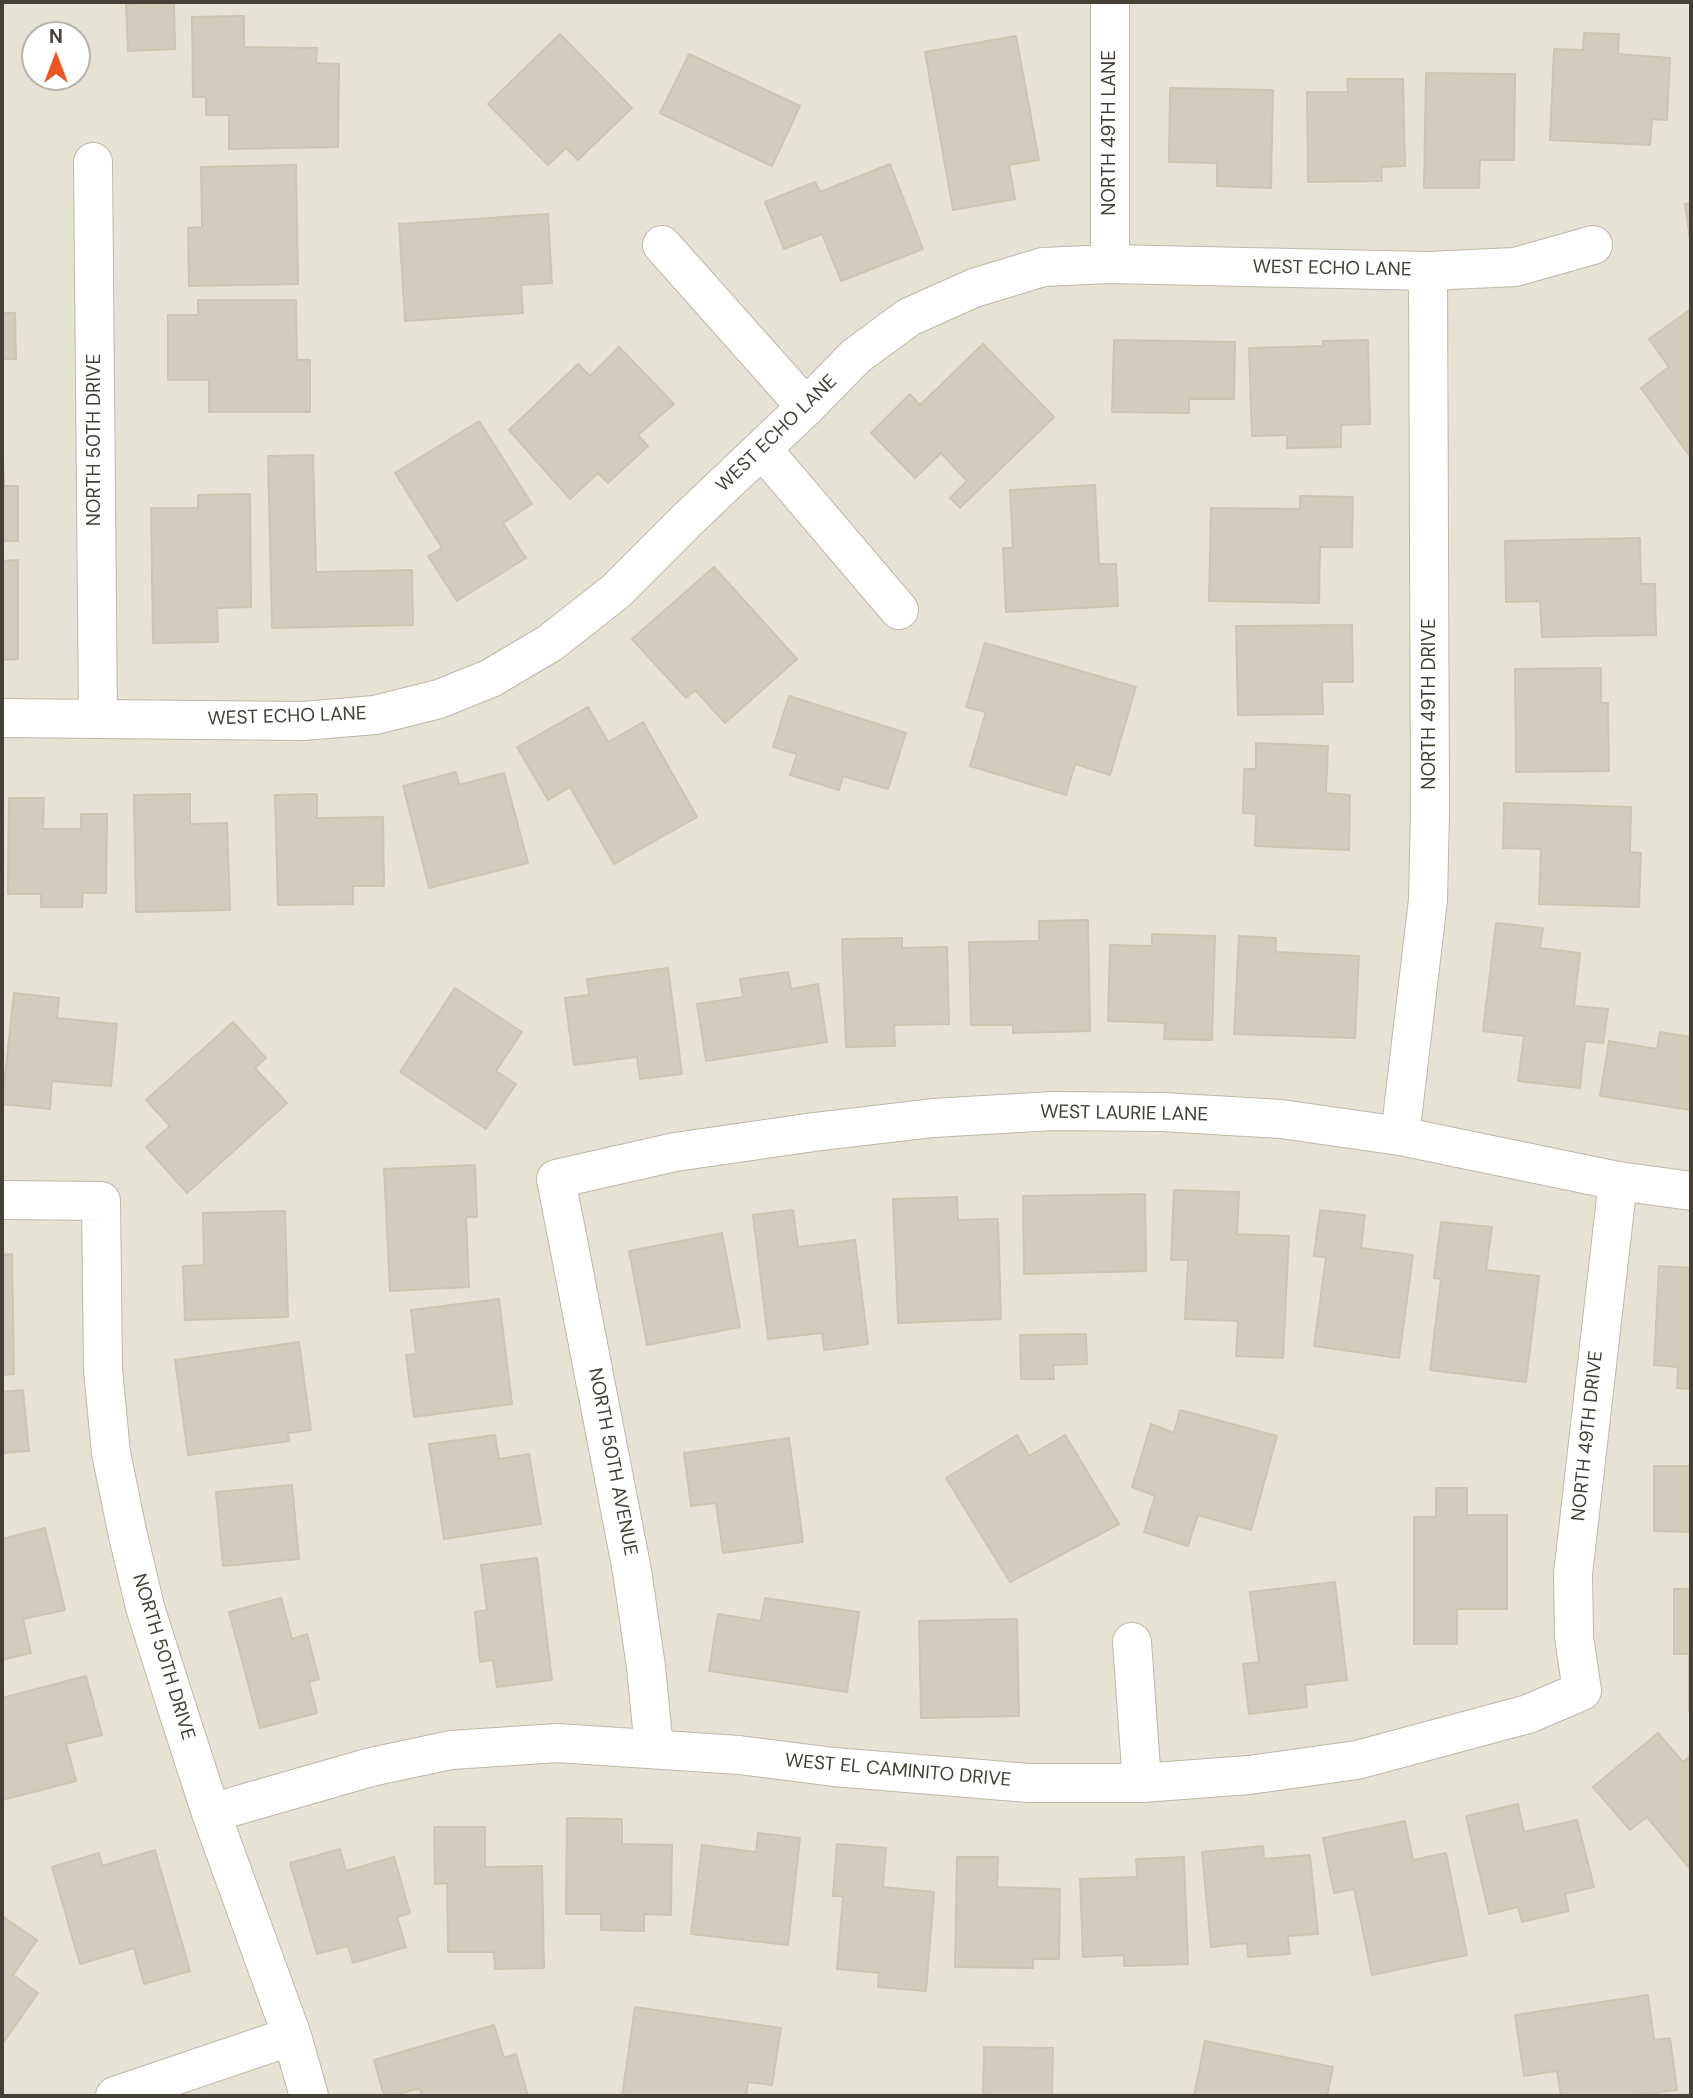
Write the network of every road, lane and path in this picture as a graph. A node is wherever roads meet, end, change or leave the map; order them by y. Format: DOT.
graph roads {
  1 [pos="1110,2"];
  2 [pos="93,162"];
  3 [pos="662,245"];
  4 [pos="1593,245"];
  5 [pos="1110,264"];
  6 [pos="1428,271"];
  7 [pos="806,407"];
  8 [pos="762,449"];
  9 [pos="899,610"];
  10 [pos="2,718"];
  11 [pos="97,718"];
  12 [pos="1400,1136"];
  13 [pos="556,1179"];
  14 [pos="1618,1181"];
  15 [pos="1691,1191"];
  16 [pos="2,1200"];
  17 [pos="1132,1642"];
  18 [pos="1582,1691"];
  19 [pos="654,1748"];
  20 [pos="1142,1783"];
  21 [pos="211,1813"];
  22 [pos="292,2036"];
  23 [pos="115,2096"];
  24 [pos="309,2096"];
  1 -- 5 [label="street, NORTH 49TH LANE"];
  2 -- 11 [label="street, NORTH 50TH DRIVE"];
  3 -- 7 [label="street"];
  4 -- 6 [label="street, WEST ECHO LANE"];
  5 -- 6 [label="street, WEST ECHO LANE"];
  5 -- 7 [label="street, WEST ECHO LANE"];
  6 -- 12 [label="street, NORTH 49TH DRIVE"];
  7 -- 8 [label="street, WEST ECHO LANE"];
  8 -- 9 [label="street"];
  8 -- 11 [label="street, WEST ECHO LANE"];
  10 -- 11 [label="street, WEST ECHO LANE"];
  12 -- 13 [label="street, WEST LAURIE LANE"];
  12 -- 14 [label="street, WEST LAURIE LANE"];
  13 -- 19 [label="street, NORTH 50TH AVENUE"];
  14 -- 15 [label="street, WEST LAURIE LANE"];
  14 -- 18 [label="street, NORTH 49TH DRIVE"];
  16 -- 21 [label="street, NORTH 50TH DRIVE"];
  17 -- 20 [label="street"];
  18 -- 20 [label="street, WEST EL CAMINITO DRIVE"];
  19 -- 20 [label="street, WEST EL CAMINITO DRIVE"];
  19 -- 21 [label="street, WEST EL CAMINITO DRIVE"];
  21 -- 22 [label="street, NORTH 50TH DRIVE"];
  22 -- 23 [label="street"];
  22 -- 24 [label="street, NORTH 50TH DRIVE"];
}
